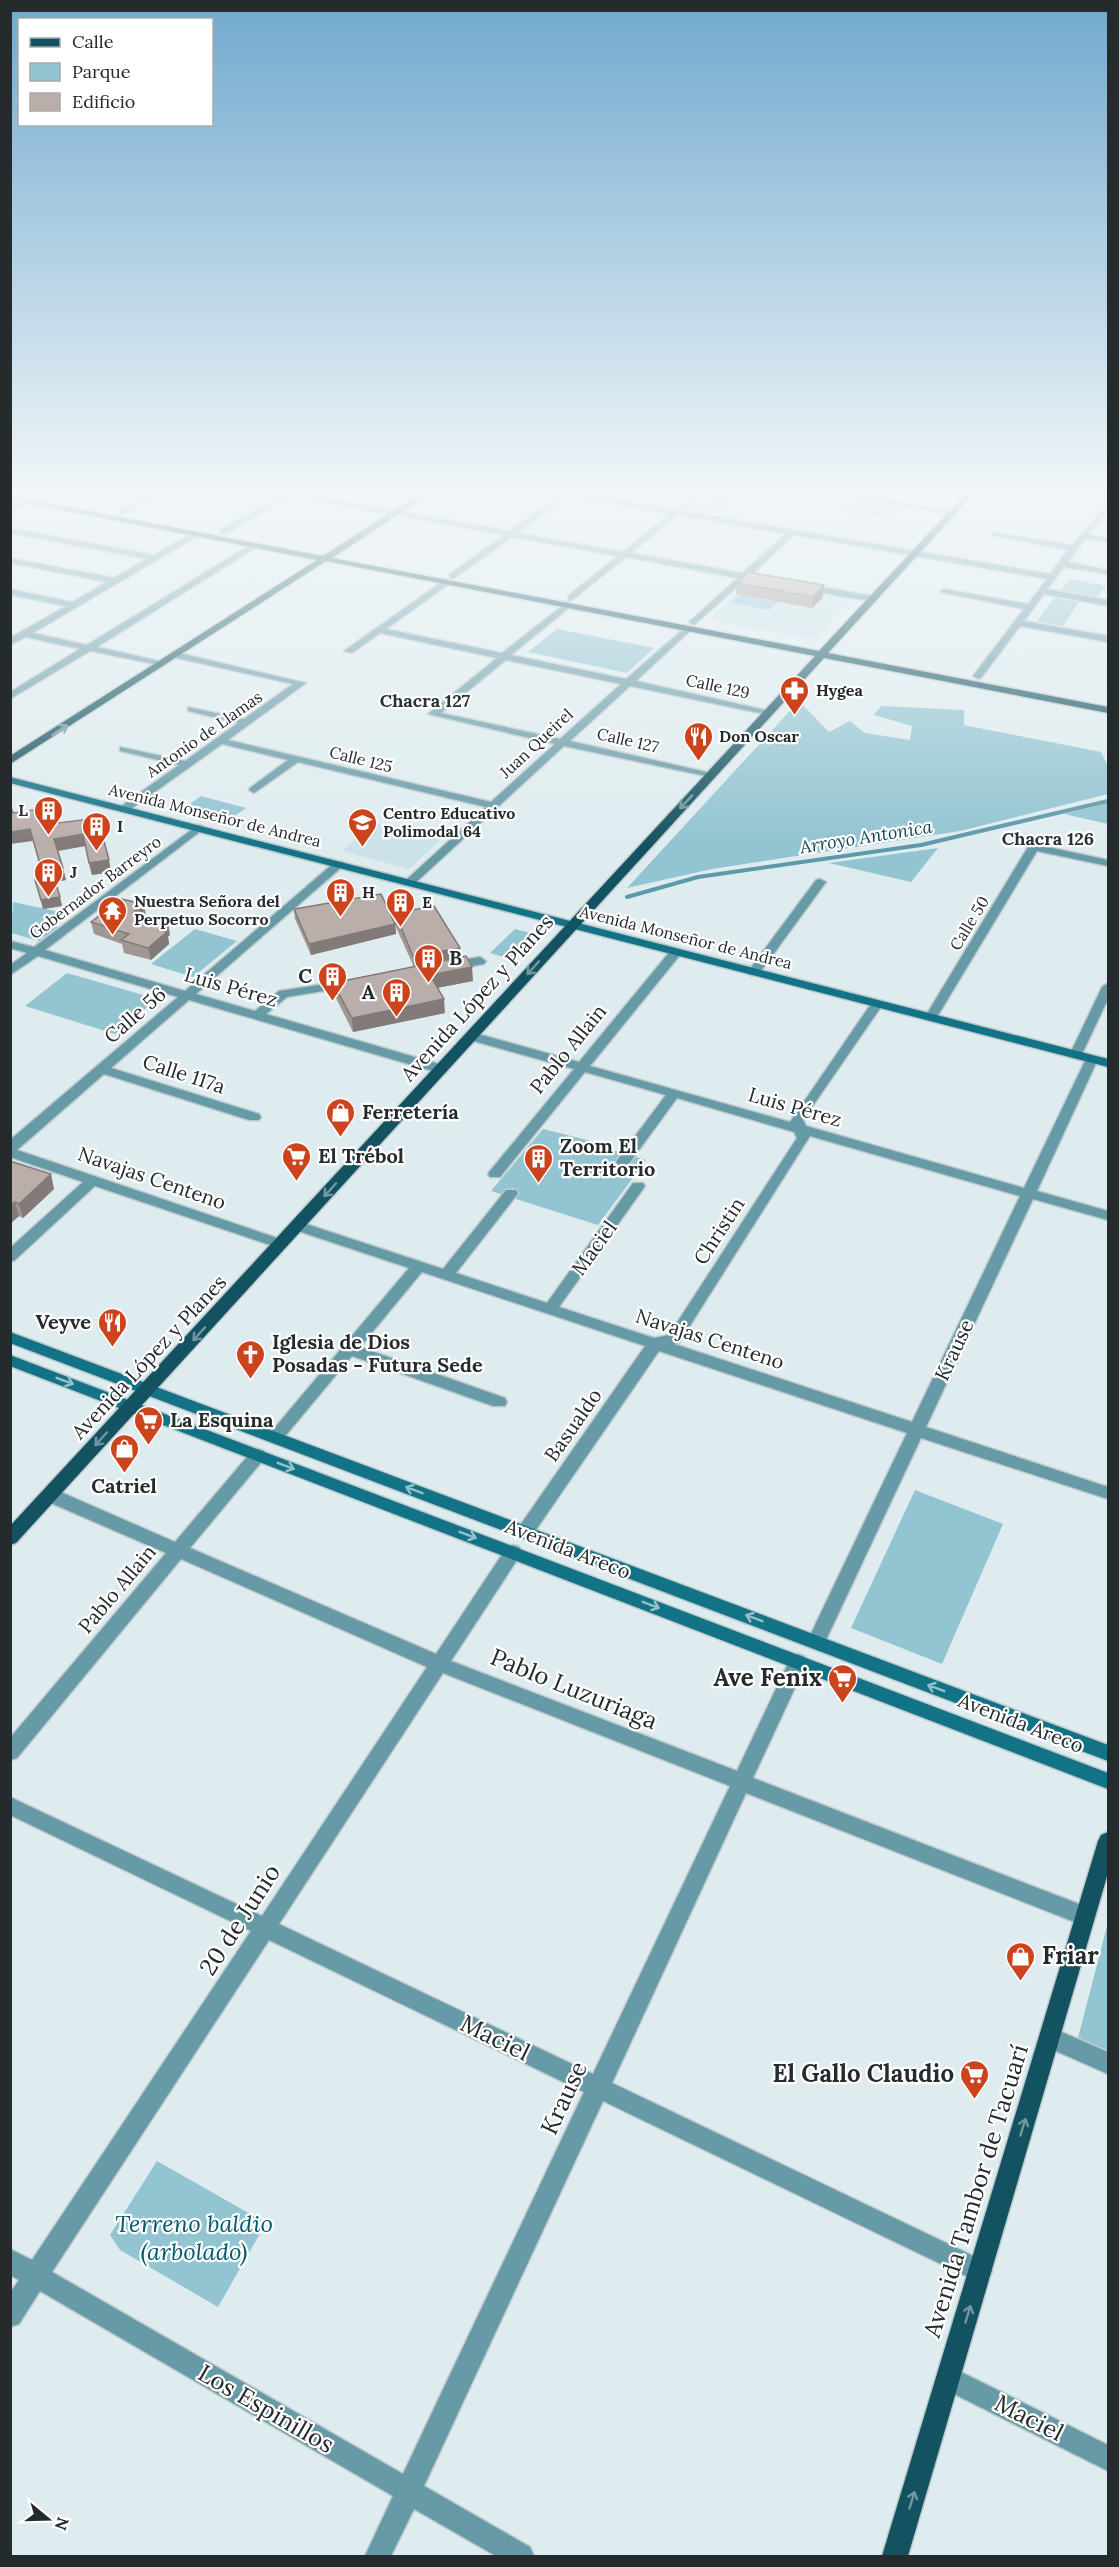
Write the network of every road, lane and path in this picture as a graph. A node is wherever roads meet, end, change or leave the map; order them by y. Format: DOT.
graph roads {
  1 [pos="1030,607"];
  2 [pos="68,608"];
  3 [pos="154,608"];
  4 [pos="248,608"];
  5 [pos="409,608"];
  6 [pos="562,608"];
  7 [pos="600,608"];
  8 [pos="709,608"];
  9 [pos="865,608"];
  10 [pos="1018,623"];
  11 [pos="691,625"];
  12 [pos="10,630"];
  13 [pos="378,630"];
  14 [pos="25,633"];
  15 [pos="1108,639"];
  16 [pos="10,642"];
  17 [pos="89,648"];
  18 [pos="349,651"];
  19 [pos="825,651"];
  20 [pos="175,655"];
  21 [pos="503,656"];
  22 [pos="161,664"];
  23 [pos="978,676"];
  24 [pos="628,682"];
  25 [pos="10,696"];
  26 [pos="1108,701"];
  27 [pos="191,709"];
  28 [pos="1108,710"];
  29 [pos="769,712"];
  30 [pos="246,722"];
  31 [pos="221,741"];
  32 [pos="562,743"];
  33 [pos="124,749"];
  34 [pos="296,759"];
  35 [pos="10,761"];
  36 [pos="187,764"];
  37 [pos="711,776"];
  38 [pos="10,780"];
  39 [pos="254,790"];
  40 [pos="494,806"];
  41 [pos="124,809"];
  42 [pos="198,828"];
  43 [pos="1108,863"];
  44 [pos="339,864"];
  45 [pos="820,882"];
  46 [pos="409,883"];
  47 [pos="572,925"];
  48 [pos="10,944"];
  49 [pos="37,951"];
  50 [pos="676,952"];
  51 [pos="480,961"];
  52 [pos="434,969"];
  53 [pos="10,971"];
  54 [pos="754,972"];
  55 [pos="364,981"];
  56 [pos="1108,987"];
  57 [pos="187,995"];
  58 [pos="877,1004"];
  59 [pos="258,1016"];
  60 [pos="931,1017"];
  61 [pos="471,1036"];
  62 [pos="1076,1054"];
  63 [pos="1092,1059"];
  64 [pos="1108,1063"];
  65 [pos="582,1067"];
  66 [pos="102,1069"];
  67 [pos="441,1069"];
  68 [pos="674,1093"];
  69 [pos="254,1117"];
  70 [pos="801,1129"];
  71 [pos="10,1150"];
  72 [pos="623,1162"];
  73 [pos="495,1174"];
  74 [pos="93,1180"];
  75 [pos="638,1186"];
  76 [pos="511,1193"];
  77 [pos="1029,1193"];
  78 [pos="1108,1216"];
  79 [pos="297,1226"];
  80 [pos="281,1244"];
  81 [pos="10,1257"];
  82 [pos="419,1266"];
  83 [pos="446,1275"];
  84 [pos="550,1309"];
  85 [pos="10,1337"];
  86 [pos="656,1343"];
  87 [pos="349,1349"];
  88 [pos="10,1360"];
  89 [pos="148,1389"];
  90 [pos="499,1402"];
  91 [pos="132,1406"];
  92 [pos="917,1430"];
  93 [pos="275,1437"];
  94 [pos="258,1455"];
  95 [pos="1108,1493"];
  96 [pos="50,1495"];
  97 [pos="525,1532"];
  98 [pos="10,1538"];
  99 [pos="178,1550"];
  100 [pos="513,1552"];
  101 [pos="816,1642"];
  102 [pos="798,1662"];
  103 [pos="439,1664"];
  104 [pos="10,1752"];
  105 [pos="1108,1753"];
  106 [pos="1108,1781"];
  107 [pos="741,1784"];
  108 [pos="10,1804"];
  109 [pos="1108,1841"];
  110 [pos="1085,1916"];
  111 [pos="266,1927"];
  112 [pos="1050,2038"];
  113 [pos="1108,2063"];
  114 [pos="598,2088"];
  115 [pos="10,2261"];
  116 [pos="980,2271"];
  117 [pos="36,2276"];
  118 [pos="10,2315"];
  119 [pos="949,2378"];
  120 [pos="1108,2458"];
  121 [pos="409,2492"];
  122 [pos="378,2556"];
  123 [pos="521,2556"];
  124 [pos="895,2556"];
  1 -- 10 [label="street"];
  2 -- 14 [label="street"];
  3 -- 17 [label="street"];
  4 -- 20 [label="main road"];
  5 -- 13 [label="street"];
  6 -- 21 [label="street"];
  7 -- 11 [label="main road"];
  8 -- 11 [label="street, Juan Queirel"];
  9 -- 19 [label="main road, Avenida López y Planes"];
  10 -- 15 [label="street"];
  10 -- 23 [label="street"];
  11 -- 19 [label="main road"];
  11 -- 24 [label="street, Juan Queirel"];
  12 -- 14 [label="street"];
  13 -- 18 [label="street"];
  13 -- 21 [label="street, Calle 129"];
  14 -- 16 [label="street"];
  14 -- 17 [label="street"];
  17 -- 22 [label="street"];
  17 -- 25 [label="street"];
  19 -- 23 [label="main road"];
  19 -- 28 [label="main road"];
  19 -- 29 [label="main road, Avenida López y Planes"];
  20 -- 22 [label="main road"];
  20 -- 30 [label="street, Antonio de Llamas"];
  21 -- 24 [label="street, Calle 129"];
  21 -- 32 [label="street, Calle 127"];
  35 -- 22 [label="main road, one-way"];
  23 -- 26 [label="main road"];
  24 -- 29 [label="street, Calle 129"];
  24 -- 32 [label="street, Juan Queirel"];
  27 -- 30 [label="street"];
  29 -- 37 [label="main road, Avenida López y Planes"];
  30 -- 31 [label="street, Antonio de Llamas"];
  31 -- 34 [label="street, Calle 125"];
  31 -- 36 [label="street, Antonio de Llamas"];
  32 -- 37 [label="street, Calle 127"];
  32 -- 40 [label="street, Juan Queirel"];
  33 -- 36 [label="street"];
  34 -- 39 [label="street"];
  34 -- 40 [label="street, Calle 125"];
  36 -- 41 [label="street, Antonio de Llamas"];
  37 -- 47 [label="main road, Avenida López y Planes, one-way"];
  38 -- 41 [label="main road, Avenida Monseñor de Andrea"];
  40 -- 46 [label="street, Juan Queirel"];
  41 -- 42 [label="main road, Avenida Monseñor de Andrea"];
  42 -- 44 [label="main road, Avenida Monseñor de Andrea"];
  42 -- 49 [label="street, Gobernador Barreyro"];
  43 -- 60 [label="street, Calle 50"];
  44 -- 46 [label="main road, Avenida Monseñor de Andrea"];
  44 -- 57 [label="street, Calle 56"];
  45 -- 54 [label="street"];
  46 -- 47 [label="main road, Avenida Monseñor de Andrea"];
  47 -- 50 [label="main road, Avenida Monseñor de Andrea"];
  47 -- 61 [label="main road, Avenida López y Planes, one-way"];
  48 -- 49 [label="street, Luis Pérez"];
  49 -- 53 [label="street, Gobernador Barreyro"];
  49 -- 57 [label="street, Luis Pérez"];
  50 -- 54 [label="main road, Avenida Monseñor de Andrea"];
  50 -- 65 [label="street, Pablo Allain"];
  51 -- 52 [label="street"];
  54 -- 58 [label="main road, Avenida Monseñor de Andrea"];
  55 -- 59 [label="street"];
  56 -- 62 [label="street"];
  57 -- 59 [label="street, Luis Pérez"];
  57 -- 66 [label="street, Calle 56"];
  58 -- 60 [label="main road, Avenida Monseñor de Andrea"];
  58 -- 70 [label="street"];
  59 -- 67 [label="street, Luis Pérez"];
  60 -- 62 [label="main road, Avenida Monseñor de Andrea"];
  61 -- 65 [label="street, Luis Pérez"];
  61 -- 67 [label="main road, Avenida López y Planes"];
  62 -- 63 [label="main road, Avenida Monseñor de Andrea"];
  63 -- 64 [label="main road, Avenida Monseñor de Andrea"];
  63 -- 77 [label="street, Krause"];
  65 -- 68 [label="street, Luis Pérez"];
  65 -- 73 [label="street, Pablo Allain"];
  66 -- 69 [label="street, Calle 117a"];
  66 -- 71 [label="street, Calle 56"];
  67 -- 79 [label="main road, Avenida López y Planes, one-way"];
  68 -- 70 [label="street, Luis Pérez"];
  68 -- 72 [label="street"];
  70 -- 77 [label="street, Luis Pérez"];
  70 -- 86 [label="street, Christin"];
  71 -- 74 [label="street, Navajas Centeno"];
  74 -- 80 [label="street, Navajas Centeno"];
  74 -- 81 [label="street"];
  75 -- 84 [label="street, Maciel"];
  76 -- 83 [label="street"];
  77 -- 78 [label="street, Luis Pérez"];
  77 -- 92 [label="street, Krause"];
  79 -- 80 [label="main road, Avenida López y Planes"];
  79 -- 82 [label="street, Navajas Centeno"];
  80 -- 89 [label="main road, Avenida López y Planes, one-way"];
  82 -- 83 [label="street, Navajas Centeno"];
  82 -- 87 [label="street"];
  83 -- 84 [label="street, Navajas Centeno"];
  84 -- 86 [label="street, Navajas Centeno"];
  85 -- 89 [label="main road, Avenida Areco"];
  86 -- 92 [label="street, Navajas Centeno"];
  86 -- 97 [label="street, Basualdo"];
  87 -- 90 [label="street"];
  87 -- 93 [label="street"];
  88 -- 91 [label="main road, Avenida Areco, one-way"];
  89 -- 91 [label="main road, Avenida López y Planes"];
  89 -- 93 [label="main road, Avenida Areco"];
  91 -- 94 [label="main road, Avenida Areco"];
  91 -- 96 [label="main road, Avenida López y Planes, one-way"];
  92 -- 95 [label="street, Navajas Centeno"];
  92 -- 101 [label="street, Krause"];
  97 -- 93 [label="main road, Avenida Areco, one-way"];
  94 -- 99 [label="street, Pablo Allain"];
  94 -- 100 [label="main road, Avenida Areco, one-way"];
  96 -- 98 [label="main road, Avenida López y Planes"];
  96 -- 99 [label="street, Pablo Luzuriaga"];
  101 -- 97 [label="main road, Avenida Areco, one-way"];
  99 -- 103 [label="street, Pablo Luzuriaga"];
  99 -- 104 [label="street, Pablo Allain"];
  100 -- 102 [label="main road, Avenida Areco, one-way"];
  100 -- 103 [label="street, 20 de Junio"];
  105 -- 101 [label="main road, Avenida Areco, one-way"];
  102 -- 106 [label="main road, Avenida Areco"];
  102 -- 107 [label="street, Krause"];
  103 -- 107 [label="street, Pablo Luzuriaga"];
  103 -- 111 [label="street, 20 de Junio"];
  107 -- 110 [label="street, Pablo Luzuriaga"];
  107 -- 114 [label="street, Krause"];
  108 -- 111 [label="street, Maciel"];
  109 -- 110 [label="main road, Avenida Tambor de Tacuarí"];
  110 -- 112 [label="main road, Avenida Tambor de Tacuarí"];
  111 -- 114 [label="street, Maciel"];
  111 -- 117 [label="street, 20 de Junio"];
  112 -- 113 [label="street"];
  116 -- 112 [label="main road, Avenida Tambor de Tacuarí, one-way"];
  114 -- 116 [label="street, Maciel"];
  114 -- 121 [label="street, Krause"];
  115 -- 117 [label="street, Los Espinillos"];
  119 -- 116 [label="main road, Avenida Tambor de Tacuarí, one-way"];
  117 -- 118 [label="street, 20 de Junio"];
  117 -- 121 [label="street, Los Espinillos"];
  119 -- 120 [label="street, Maciel"];
  124 -- 119 [label="main road, Avenida Tambor de Tacuarí, one-way"];
  121 -- 122 [label="street, Krause"];
  121 -- 123 [label="street, Los Espinillos"];
}
